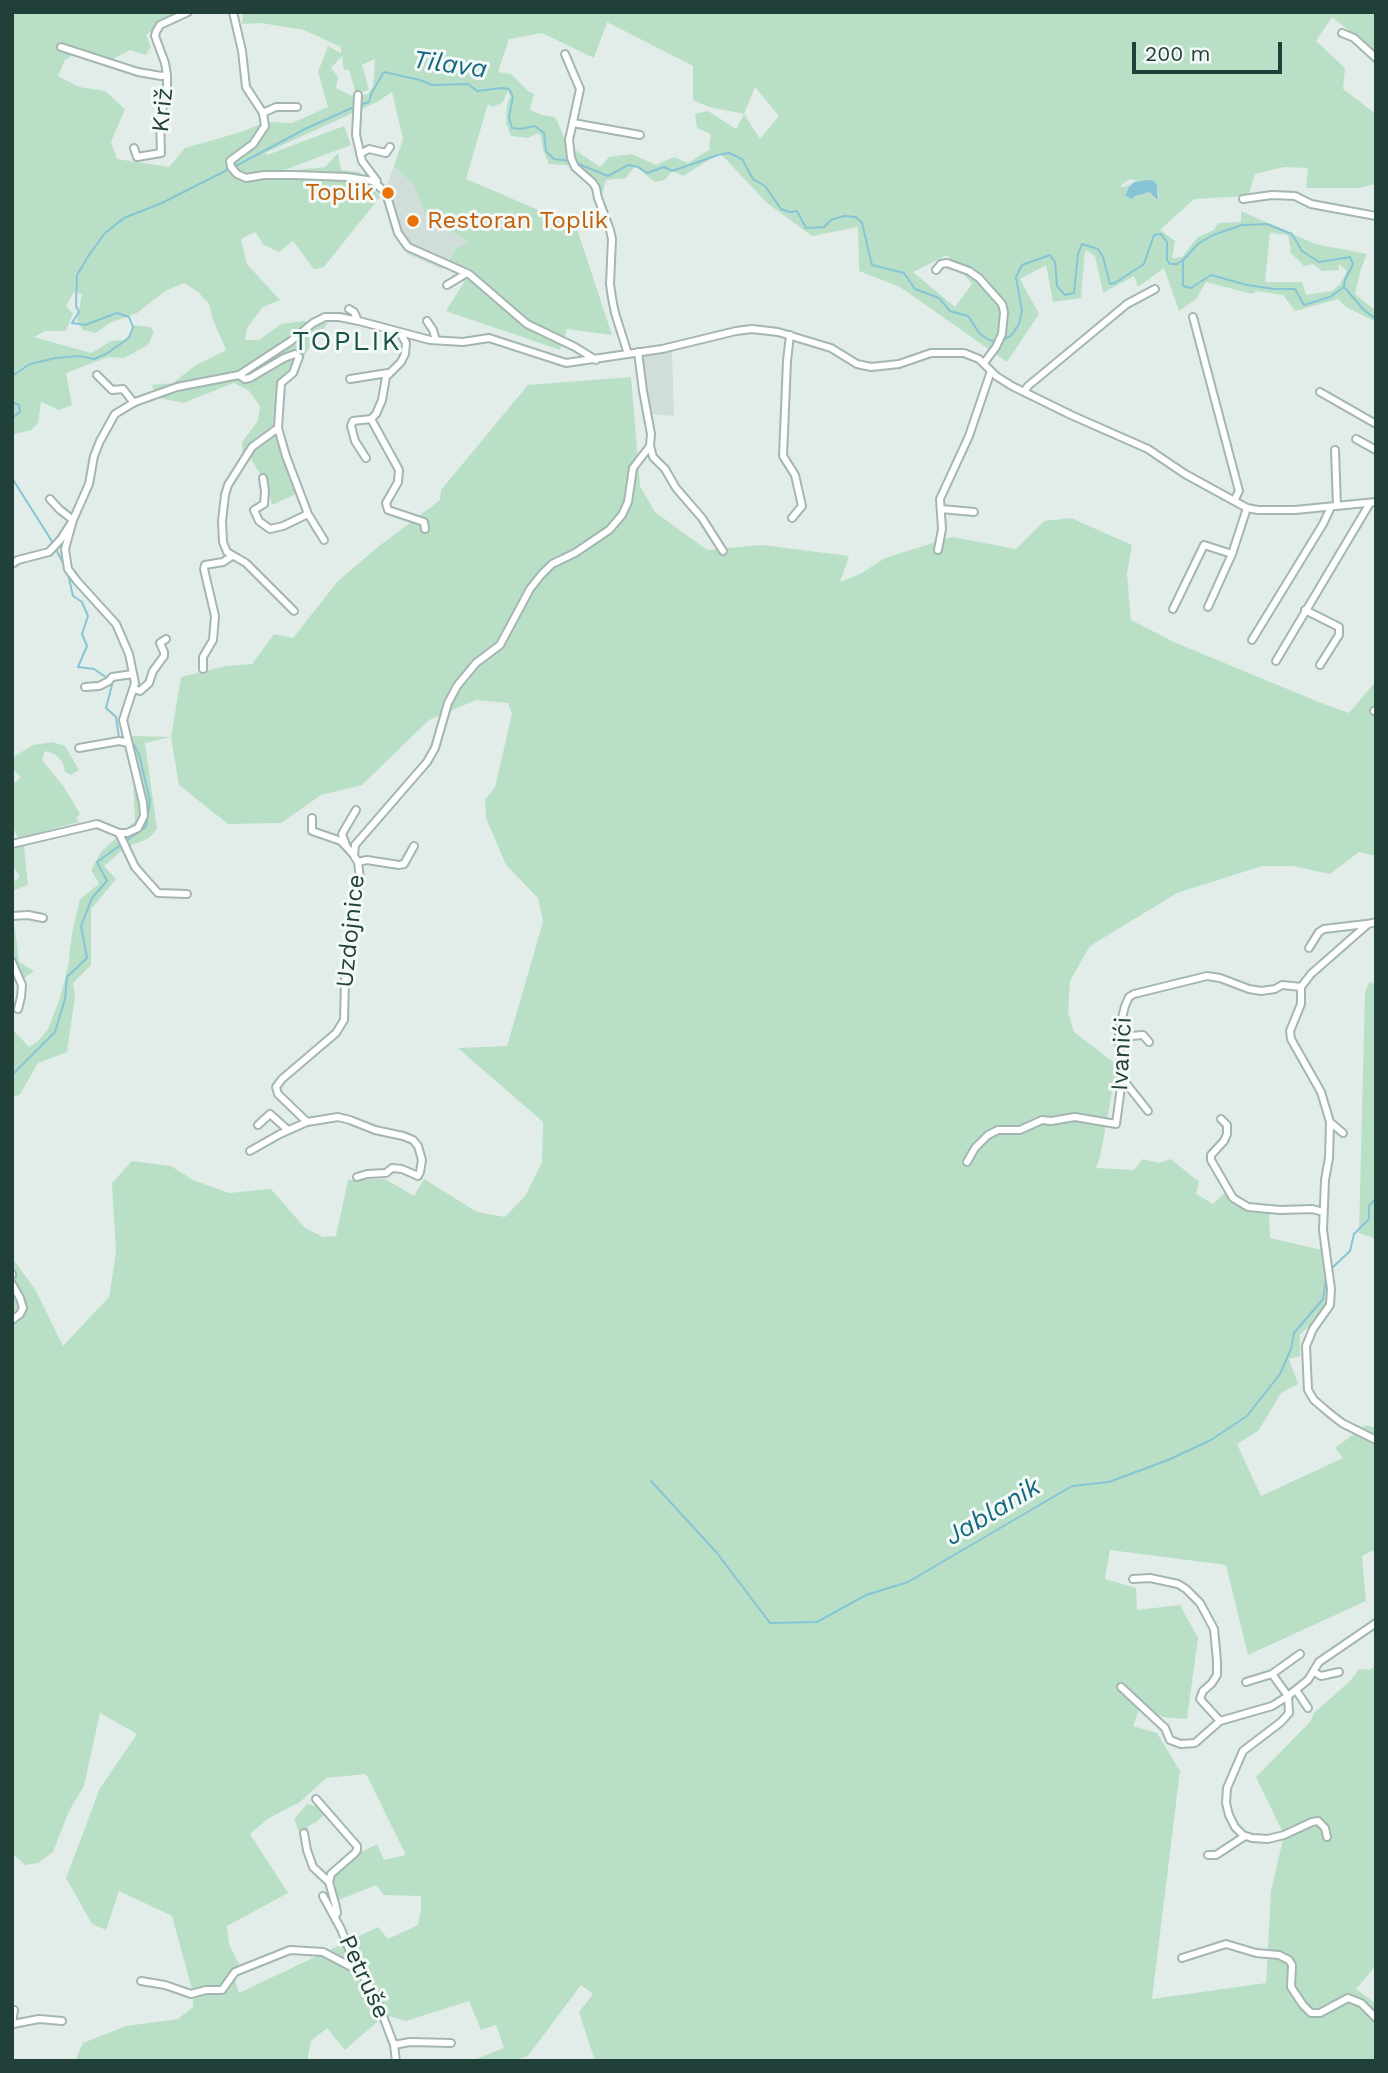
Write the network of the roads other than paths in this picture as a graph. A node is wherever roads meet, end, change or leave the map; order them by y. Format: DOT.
graph roads {
  1 [pos="188,12"];
  2 [pos="233,12"];
  3 [pos="1342,33"];
  4 [pos="61,47"];
  5 [pos="565,54"];
  6 [pos="1376,58"];
  7 [pos="167,75"];
  8 [pos="358,94"];
  9 [pos="297,107"];
  10 [pos="263,113"];
  11 [pos="573,123"];
  12 [pos="640,135"];
  13 [pos="390,147"];
  14 [pos="134,148"];
  15 [pos="360,154"];
  16 [pos="381,186"];
  17 [pos="1243,199"];
  18 [pos="1376,216"];
  19 [pos="936,270"];
  20 [pos="467,273"];
  21 [pos="446,276"];
  22 [pos="1155,289"];
  23 [pos="349,309"];
  24 [pos="1193,317"];
  25 [pos="359,321"];
  26 [pos="427,321"];
  27 [pos="400,333"];
  28 [pos="790,335"];
  29 [pos="436,340"];
  30 [pos="638,352"];
  31 [pos="628,354"];
  32 [pos="596,360"];
  33 [pos="984,363"];
  34 [pos="991,372"];
  35 [pos="388,373"];
  36 [pos="97,375"];
  37 [pos="239,375"];
  38 [pos="350,379"];
  39 [pos="1024,392"];
  40 [pos="1320,392"];
  41 [pos="134,403"];
  42 [pos="371,419"];
  43 [pos="1376,424"];
  44 [pos="278,428"];
  45 [pos="1356,439"];
  46 [pos="650,446"];
  47 [pos="1335,450"];
  48 [pos="1376,450"];
  49 [pos="366,458"];
  50 [pos="263,478"];
  51 [pos="50,499"];
  52 [pos="1234,501"];
  53 [pos="1373,503"];
  54 [pos="1334,506"];
  55 [pos="1247,508"];
  56 [pos="941,509"];
  57 [pos="974,512"];
  58 [pos="309,514"];
  59 [pos="792,518"];
  60 [pos="73,520"];
  61 [pos="425,528"];
  62 [pos="324,540"];
  63 [pos="939,550"];
  64 [pos="723,551"];
  65 [pos="1232,554"];
  66 [pos="232,556"];
  67 [pos="12,564"];
  68 [pos="1208,607"];
  69 [pos="1173,609"];
  70 [pos="1305,610"];
  71 [pos="294,611"];
  72 [pos="166,639"];
  73 [pos="1252,640"];
  74 [pos="1276,661"];
  75 [pos="1320,665"];
  76 [pos="203,669"];
  77 [pos="133,674"];
  78 [pos="85,687"];
  79 [pos="134,689"];
  80 [pos="128,743"];
  81 [pos="79,748"];
  82 [pos="356,810"];
  83 [pos="312,818"];
  84 [pos="122,839"];
  85 [pos="12,845"];
  86 [pos="346,846"];
  87 [pos="414,846"];
  88 [pos="356,859"];
  89 [pos="187,894"];
  90 [pos="12,916"];
  91 [pos="43,918"];
  92 [pos="1376,922"];
  93 [pos="1368,924"];
  94 [pos="1309,948"];
  95 [pos="12,962"];
  96 [pos="1301,987"];
  97 [pos="18,1009"];
  98 [pos="1119,1037"];
  99 [pos="1149,1042"];
  100 [pos="1121,1077"];
  101 [pos="1148,1111"];
  102 [pos="1221,1119"];
  103 [pos="307,1122"];
  104 [pos="1330,1122"];
  105 [pos="258,1125"];
  106 [pos="288,1130"];
  107 [pos="1343,1133"];
  108 [pos="250,1151"];
  109 [pos="967,1162"];
  110 [pos="357,1177"];
  111 [pos="1323,1212"];
  112 [pos="12,1283"];
  113 [pos="12,1320"];
  114 [pos="1376,1440"];
  115 [pos="1133,1579"];
  116 [pos="1376,1623"];
  117 [pos="1300,1654"];
  118 [pos="1314,1672"];
  119 [pos="1339,1672"];
  120 [pos="1272,1674"];
  121 [pos="1246,1682"];
  122 [pos="1121,1687"];
  123 [pos="1296,1690"];
  124 [pos="1288,1696"];
  125 [pos="1308,1708"];
  126 [pos="1220,1721"];
  127 [pos="316,1798"];
  128 [pos="304,1833"];
  129 [pos="1245,1836"];
  130 [pos="1327,1837"];
  131 [pos="1208,1855"];
  132 [pos="329,1882"];
  133 [pos="323,1896"];
  134 [pos="335,1917"];
  135 [pos="1182,1958"];
  136 [pos="361,1972"];
  137 [pos="141,1981"];
  138 [pos="15,2010"];
  139 [pos="1376,2018"];
  140 [pos="62,2021"];
  141 [pos="12,2024"];
  142 [pos="451,2043"];
  143 [pos="394,2045"];
  144 [pos="396,2061"];
  1 -- 7 [label="street, Križ"];
  2 -- 10 [label="street"];
  3 -- 6 [label="street"];
  4 -- 7 [label="street, Križ"];
  5 -- 11 [label="street"];
  7 -- 14 [label="street, Križ"];
  8 -- 15 [label="street"];
  9 -- 10 [label="street"];
  10 -- 16 [label="street"];
  11 -- 12 [label="street"];
  11 -- 31 [label="street"];
  13 -- 15 [label="street"];
  15 -- 16 [label="street"];
  16 -- 20 [label="street"];
  17 -- 18 [label="street"];
  19 -- 33 [label="street"];
  20 -- 21 [label="street"];
  20 -- 32 [label="street"];
  22 -- 39 [label="street"];
  23 -- 25 [label="street"];
  24 -- 52 [label="street"];
  25 -- 27 [label="street"];
  25 -- 37 [label="street"];
  26 -- 29 [label="street"];
  27 -- 29 [label="street"];
  27 -- 35 [label="street"];
  28 -- 30 [label="street"];
  28 -- 33 [label="street"];
  28 -- 59 [label="street"];
  29 -- 32 [label="street"];
  30 -- 31 [label="street"];
  30 -- 46 [label="street"];
  31 -- 32 [label="street"];
  33 -- 34 [label="street"];
  34 -- 39 [label="street"];
  34 -- 56 [label="street"];
  35 -- 38 [label="street"];
  35 -- 42 [label="street"];
  36 -- 41 [label="street"];
  37 -- 41 [label="street"];
  37 -- 44 [label="street"];
  39 -- 52 [label="street"];
  40 -- 43 [label="street"];
  41 -- 60 [label="street"];
  42 -- 49 [label="street"];
  42 -- 61 [label="street"];
  44 -- 58 [label="street"];
  44 -- 66 [label="street"];
  45 -- 48 [label="street"];
  46 -- 64 [label="street"];
  46 -- 88 [label="street, Uzdojnice"];
  47 -- 54 [label="street"];
  50 -- 58 [label="street"];
  51 -- 60 [label="street"];
  52 -- 55 [label="street"];
  53 -- 54 [label="street"];
  53 -- 70 [label="street"];
  54 -- 55 [label="street"];
  54 -- 73 [label="street"];
  55 -- 65 [label="street"];
  56 -- 57 [label="street"];
  56 -- 63 [label="street"];
  58 -- 62 [label="street"];
  60 -- 67 [label="street"];
  60 -- 77 [label="street"];
  65 -- 68 [label="street"];
  65 -- 69 [label="street"];
  66 -- 71 [label="street"];
  66 -- 76 [label="street"];
  70 -- 74 [label="street"];
  70 -- 75 [label="street"];
  72 -- 79 [label="street"];
  77 -- 78 [label="street"];
  77 -- 79 [label="street"];
  79 -- 80 [label="street"];
  80 -- 81 [label="street"];
  80 -- 84 [label="street"];
  82 -- 86 [label="street"];
  83 -- 86 [label="street"];
  84 -- 85 [label="street"];
  84 -- 89 [label="street"];
  86 -- 88 [label="street"];
  87 -- 88 [label="street"];
  88 -- 103 [label="street, Uzdojnice"];
  90 -- 91 [label="street"];
  92 -- 93 [label="street"];
  93 -- 94 [label="street"];
  93 -- 96 [label="street"];
  95 -- 97 [label="street"];
  96 -- 98 [label="street, Ivanići"];
  96 -- 104 [label="street"];
  98 -- 99 [label="street"];
  98 -- 100 [label="street, Ivanići"];
  100 -- 101 [label="street"];
  100 -- 109 [label="street, Ivanići"];
  102 -- 111 [label="street"];
  103 -- 106 [label="street"];
  103 -- 110 [label="street"];
  104 -- 107 [label="street"];
  104 -- 111 [label="street"];
  105 -- 106 [label="street"];
  106 -- 108 [label="street"];
  111 -- 114 [label="street"];
  112 -- 113 [label="street"];
  115 -- 126 [label="street"];
  116 -- 118 [label="street"];
  117 -- 120 [label="street"];
  118 -- 119 [label="street"];
  118 -- 123 [label="street"];
  120 -- 121 [label="street"];
  120 -- 124 [label="street"];
  122 -- 126 [label="street"];
  123 -- 124 [label="street"];
  123 -- 125 [label="street"];
  124 -- 126 [label="street"];
  124 -- 129 [label="street"];
  127 -- 132 [label="street"];
  128 -- 132 [label="street"];
  129 -- 130 [label="street"];
  129 -- 131 [label="street"];
  132 -- 134 [label="street"];
  133 -- 134 [label="street, Petruše"];
  134 -- 136 [label="street, Petruše"];
  135 -- 139 [label="street"];
  136 -- 137 [label="street"];
  136 -- 143 [label="street, Petruše"];
  138 -- 141 [label="street"];
  140 -- 141 [label="street"];
  142 -- 143 [label="street"];
  143 -- 144 [label="street, Petruše"];
}
